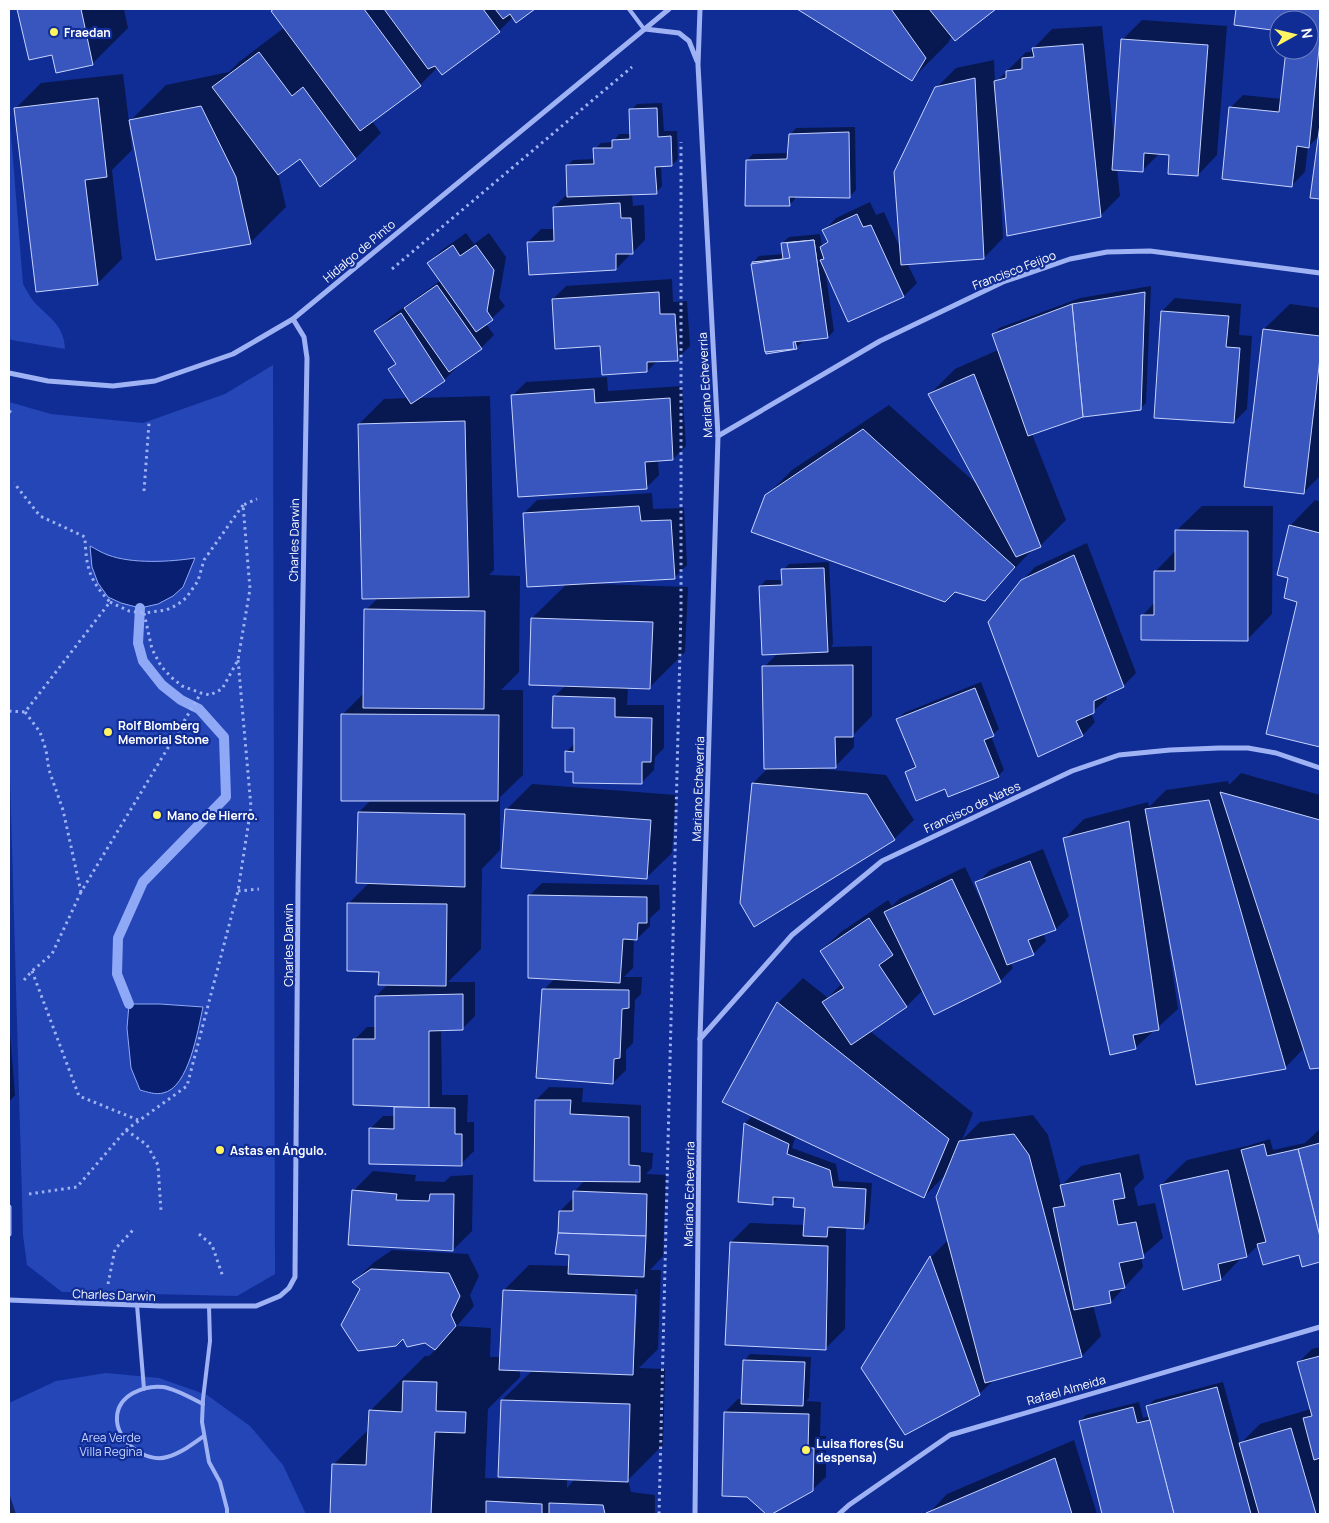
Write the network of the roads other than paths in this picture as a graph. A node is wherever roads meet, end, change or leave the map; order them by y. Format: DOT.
graph roads {
  1 [pos="630,9"];
  2 [pos="669,9"];
  3 [pos="700,9"];
  4 [pos="644,29"];
  5 [pos="698,65"];
  6 [pos="1320,273"];
  7 [pos="293,318"];
  8 [pos="9,373"];
  9 [pos="718,436"];
  10 [pos="1320,768"];
  11 [pos="700,1039"];
  12 [pos="9,1208"];
  13 [pos="9,1234"];
  14 [pos="9,1300"];
  15 [pos="138,1305"];
  16 [pos="209,1306"];
  17 [pos="1320,1327"];
  18 [pos="144,1388"];
  19 [pos="203,1404"];
  20 [pos="204,1436"];
  21 [pos="227,1514"];
  22 [pos="695,1514"];
  23 [pos="839,1514"];
  1 -- 4 [label="lane"];
  2 -- 4 [label="street, Hidalgo de Pinto"];
  3 -- 5 [label="street, Mariano Echeverria"];
  4 -- 5 [label="street, Mariano Echeverria"];
  4 -- 7 [label="street, Hidalgo de Pinto"];
  5 -- 9 [label="street, Mariano Echeverria"];
  6 -- 9 [label="street, Francisco Feijoo"];
  7 -- 8 [label="street, Hidalgo de Pinto"];
  7 -- 16 [label="street, Charles Darwin"];
  9 -- 11 [label="street, Mariano Echeverria"];
  10 -- 11 [label="street, Francisco de Nates"];
  11 -- 22 [label="street, Mariano Echeverria"];
  12 -- 13 [label="street"];
  14 -- 15 [label="street, Charles Darwin"];
  15 -- 16 [label="street, Charles Darwin"];
  15 -- 18 [label="lane"];
  16 -- 19 [label="lane"];
  17 -- 23 [label="street, Rafael Almeida"];
  18 -- 19 [label="lane"];
  18 -- 20 [label="lane"];
  19 -- 20 [label="lane"];
  20 -- 21 [label="lane"];
}
